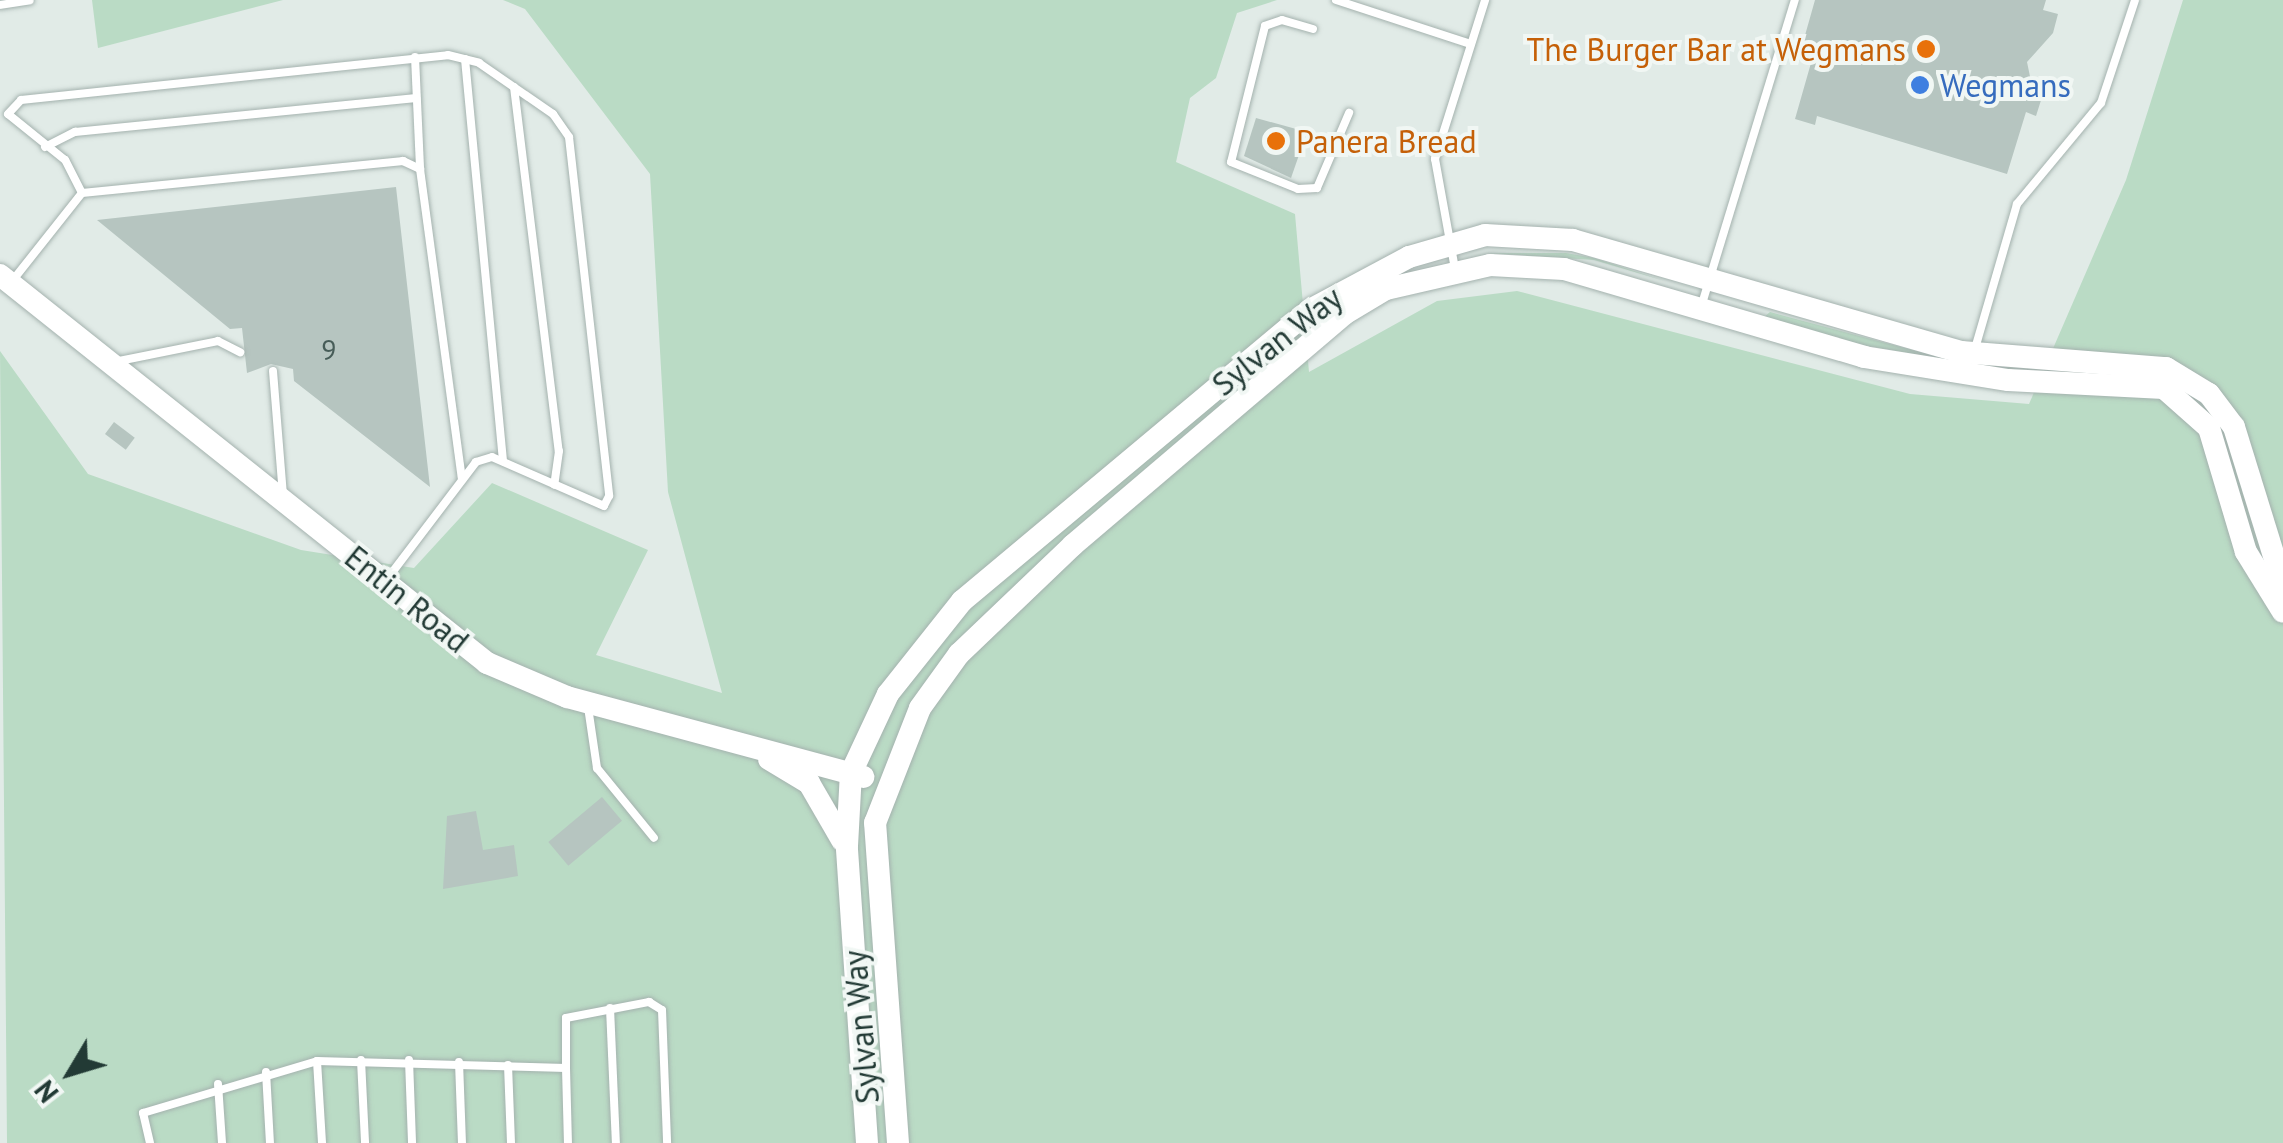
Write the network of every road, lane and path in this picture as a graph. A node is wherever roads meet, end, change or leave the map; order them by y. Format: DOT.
graph roads {
  1 [pos="30,0"];
  2 [pos="1336,0"];
  3 [pos="1485,0"];
  4 [pos="1795,0"];
  5 [pos="2134,0"];
  6 [pos="0,5"];
  7 [pos="1313,28"];
  8 [pos="1472,44"];
  9 [pos="415,57"];
  10 [pos="465,59"];
  11 [pos="1247,83"];
  12 [pos="1260,86"];
  13 [pos="514,87"];
  14 [pos="416,98"];
  15 [pos="1349,113"];
  16 [pos="45,147"];
  17 [pos="420,169"];
  18 [pos="82,193"];
  19 [pos="1449,243"];
  20 [pos="1455,269"];
  21 [pos="5,279"];
  22 [pos="1710,280"];
  23 [pos="1700,311"];
  24 [pos="240,352"];
  25 [pos="110,362"];
  26 [pos="1972,364"];
  27 [pos="273,372"];
  28 [pos="2203,404"];
  29 [pos="1191,411"];
  30 [pos="1208,428"];
  31 [pos="502,461"];
  32 [pos="462,479"];
  33 [pos="554,484"];
  34 [pos="284,500"];
  35 [pos="385,582"];
  36 [pos="2283,585"];
  37 [pos="2283,612"];
  38 [pos="587,702"];
  39 [pos="745,744"];
  40 [pos="852,773"];
  41 [pos="885,784"];
  42 [pos="654,838"];
  43 [pos="848,864"];
  44 [pos="610,1008"];
  45 [pos="361,1060"];
  46 [pos="408,1060"];
  47 [pos="316,1062"];
  48 [pos="459,1062"];
  49 [pos="508,1065"];
  50 [pos="566,1068"];
  51 [pos="266,1072"];
  52 [pos="218,1084"];
  53 [pos="150,1143"];
  54 [pos="222,1143"];
  55 [pos="270,1143"];
  56 [pos="322,1143"];
  57 [pos="364,1143"];
  58 [pos="412,1143"];
  59 [pos="462,1143"];
  60 [pos="511,1143"];
  61 [pos="568,1143"];
  62 [pos="616,1143"];
  63 [pos="667,1143"];
  64 [pos="867,1143"];
  65 [pos="898,1143"];
  1 -- 6 [label="lane"];
  2 -- 8 [label="lane"];
  3 -- 8 [label="lane"];
  4 -- 22 [label="lane"];
  5 -- 26 [label="lane"];
  7 -- 11 [label="lane"];
  8 -- 19 [label="lane"];
  9 -- 10 [label="lane"];
  9 -- 14 [label="lane"];
  9 -- 16 [label="lane"];
  10 -- 13 [label="lane"];
  10 -- 31 [label="lane"];
  11 -- 12 [label="lane"];
  11 -- 15 [label="lane"];
  13 -- 33 [label="lane"];
  13 -- 33 [label="lane"];
  14 -- 16 [label="lane"];
  14 -- 17 [label="lane"];
  16 -- 18 [label="lane"];
  17 -- 18 [label="lane"];
  17 -- 32 [label="lane"];
  18 -- 21 [label="lane"];
  19 -- 20 [label="lane"];
  19 -- 22 [label="street, Sylvan Way"];
  19 -- 29 [label="street, Sylvan Way"];
  20 -- 23 [label="street, Sylvan Way"];
  20 -- 30 [label="street, Sylvan Way"];
  21 -- 25 [label="street, Entin Road"];
  22 -- 23 [label="lane"];
  22 -- 26 [label="street, Sylvan Way"];
  23 -- 26 [label="street, Sylvan Way"];
  24 -- 25 [label="lane"];
  25 -- 34 [label="street, Entin Road"];
  26 -- 28 [label="street, Sylvan Way"];
  27 -- 34 [label="lane"];
  28 -- 36 [label="street"];
  28 -- 37 [label="street"];
  29 -- 30 [label="street"];
  29 -- 40 [label="street, Sylvan Way"];
  30 -- 41 [label="street, Sylvan Way"];
  31 -- 32 [label="lane"];
  31 -- 33 [label="lane"];
  32 -- 35 [label="lane"];
  34 -- 35 [label="street, Entin Road"];
  35 -- 38 [label="street, Entin Road"];
  38 -- 39 [label="street, Entin Road"];
  38 -- 42 [label="lane"];
  39 -- 40 [label="street, Entin Road"];
  39 -- 43 [label="street"];
  40 -- 41 [label="street, Entin Road"];
  40 -- 43 [label="street, Sylvan Way"];
  41 -- 65 [label="street, Sylvan Way"];
  43 -- 64 [label="street, Sylvan Way"];
  44 -- 50 [label="lane"];
  44 -- 62 [label="lane"];
  44 -- 63 [label="lane"];
  45 -- 46 [label="lane"];
  45 -- 47 [label="lane"];
  45 -- 57 [label="lane"];
  46 -- 48 [label="lane"];
  46 -- 58 [label="lane"];
  47 -- 51 [label="lane"];
  47 -- 56 [label="lane"];
  48 -- 49 [label="lane"];
  48 -- 59 [label="lane"];
  49 -- 50 [label="lane"];
  49 -- 60 [label="lane"];
  50 -- 61 [label="lane"];
  51 -- 52 [label="lane"];
  51 -- 55 [label="lane"];
  52 -- 53 [label="lane"];
  52 -- 54 [label="lane"];
}
